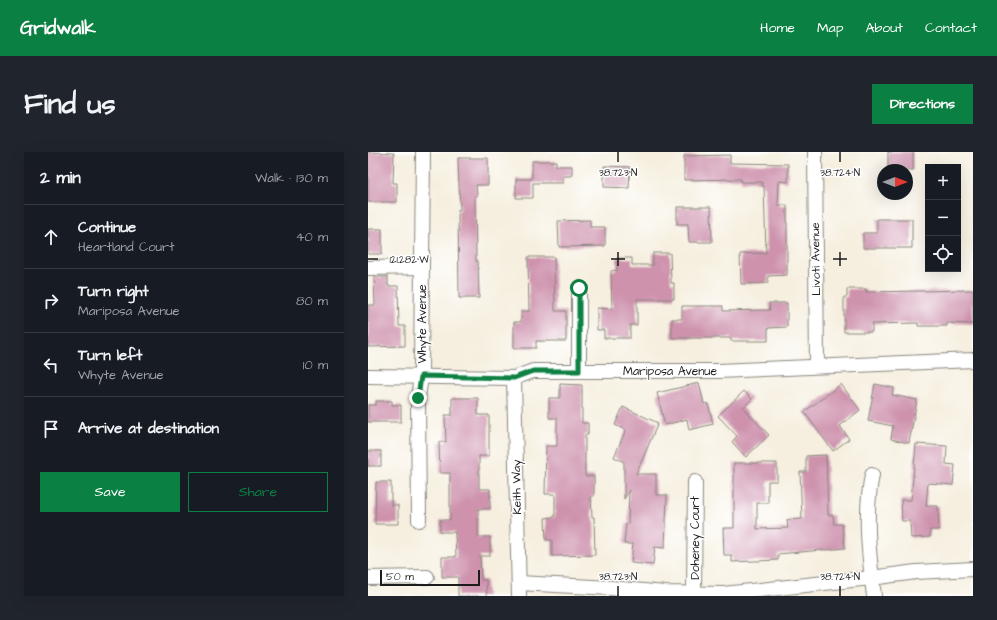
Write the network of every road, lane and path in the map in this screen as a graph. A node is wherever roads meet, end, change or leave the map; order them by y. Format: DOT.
graph roads {
  1 [pos="423,152"];
  2 [pos="815,152"];
  3 [pos="422,267"];
  4 [pos="368,268"];
  5 [pos="579,288"];
  6 [pos="973,360"];
  7 [pos="817,366"];
  8 [pos="579,371"];
  9 [pos="368,376"];
  10 [pos="421,376"];
  11 [pos="514,378"];
  12 [pos="872,475"];
  13 [pos="695,482"];
  14 [pos="419,520"];
  15 [pos="973,569"];
  16 [pos="426,577"];
  17 [pos="368,578"];
  18 [pos="872,578"];
  19 [pos="519,590"];
  20 [pos="694,595"];
  21 [pos="874,596"];
  1 -- 3 [label="street, Whyte Avenue"];
  2 -- 7 [label="street, Livoti Avenue"];
  3 -- 4 [label="street"];
  3 -- 10 [label="street, Whyte Avenue"];
  5 -- 8 [label="street"];
  6 -- 7 [label="street, Mariposa Avenue"];
  7 -- 8 [label="street, Mariposa Avenue"];
  8 -- 11 [label="street, Mariposa Avenue"];
  9 -- 10 [label="street, Mariposa Avenue"];
  10 -- 11 [label="street, Mariposa Avenue"];
  10 -- 14 [label="street, Whyte Avenue"];
  11 -- 19 [label="street, Keith Way"];
  12 -- 18 [label="street"];
  13 -- 20 [label="street, Doheney Court"];
  15 -- 18 [label="street"];
  16 -- 17 [label="street"];
  18 -- 20 [label="street"];
  18 -- 21 [label="street"];
  19 -- 20 [label="street"];
}
